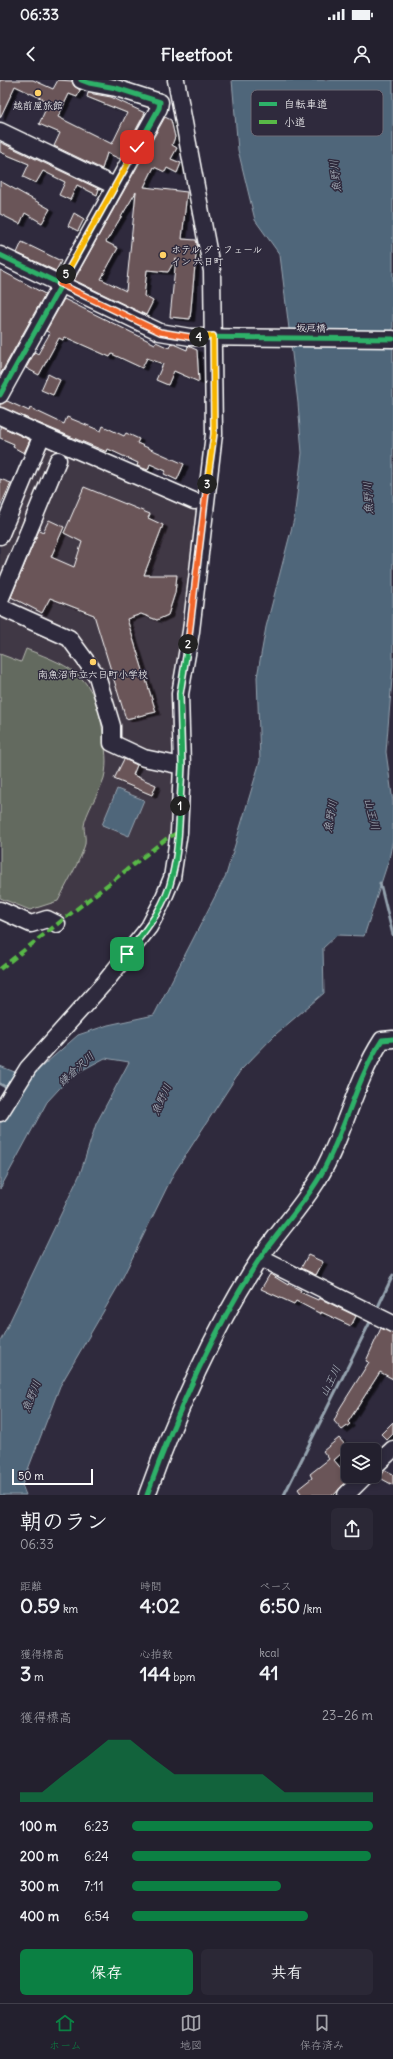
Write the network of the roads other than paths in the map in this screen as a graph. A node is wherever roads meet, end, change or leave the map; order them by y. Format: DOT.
graph roads {
  1 [pos="81,80"];
  2 [pos="176,80"];
  3 [pos="0,131"];
  4 [pos="115,186"];
  5 [pos="0,255"];
  6 [pos="60,284"];
  7 [pos="221,336"];
  8 [pos="393,339"];
  9 [pos="0,395"];
  10 [pos="0,416"];
  11 [pos="42,435"];
  12 [pos="58,460"];
  13 [pos="194,501"];
  14 [pos="0,536"];
  15 [pos="0,600"];
  16 [pos="0,607"];
  17 [pos="182,766"];
  18 [pos="0,910"];
  19 [pos="58,924"];
  20 [pos="393,1038"];
  21 [pos="0,1113"];
  22 [pos="260,1258"];
  23 [pos="381,1318"];
  24 [pos="393,1449"];
  25 [pos="381,1460"];
  26 [pos="358,1483"];
  27 [pos="147,1495"];
  28 [pos="346,1495"];
  1 -- 4 [label="street"];
  2 -- 7 [label="street"];
  3 -- 4 [label="street"];
  4 -- 6 [label="street"];
  5 -- 6 [label="street, 坂戸橋"];
  6 -- 7 [label="street, 坂戸橋"];
  6 -- 9 [label="street"];
  7 -- 8 [label="street, 坂戸橋"];
  7 -- 17 [label="street"];
  10 -- 11 [label="street"];
  11 -- 13 [label="street"];
  11 -- 14 [label="street"];
  12 -- 15 [label="street"];
  16 -- 17 [label="street"];
  17 -- 21 [label="street"];
  18 -- 19 [label="street"];
  20 -- 22 [label="street"];
  22 -- 23 [label="street"];
  22 -- 27 [label="street"];
  24 -- 25 [label="street"];
  26 -- 28 [label="street"];
}
